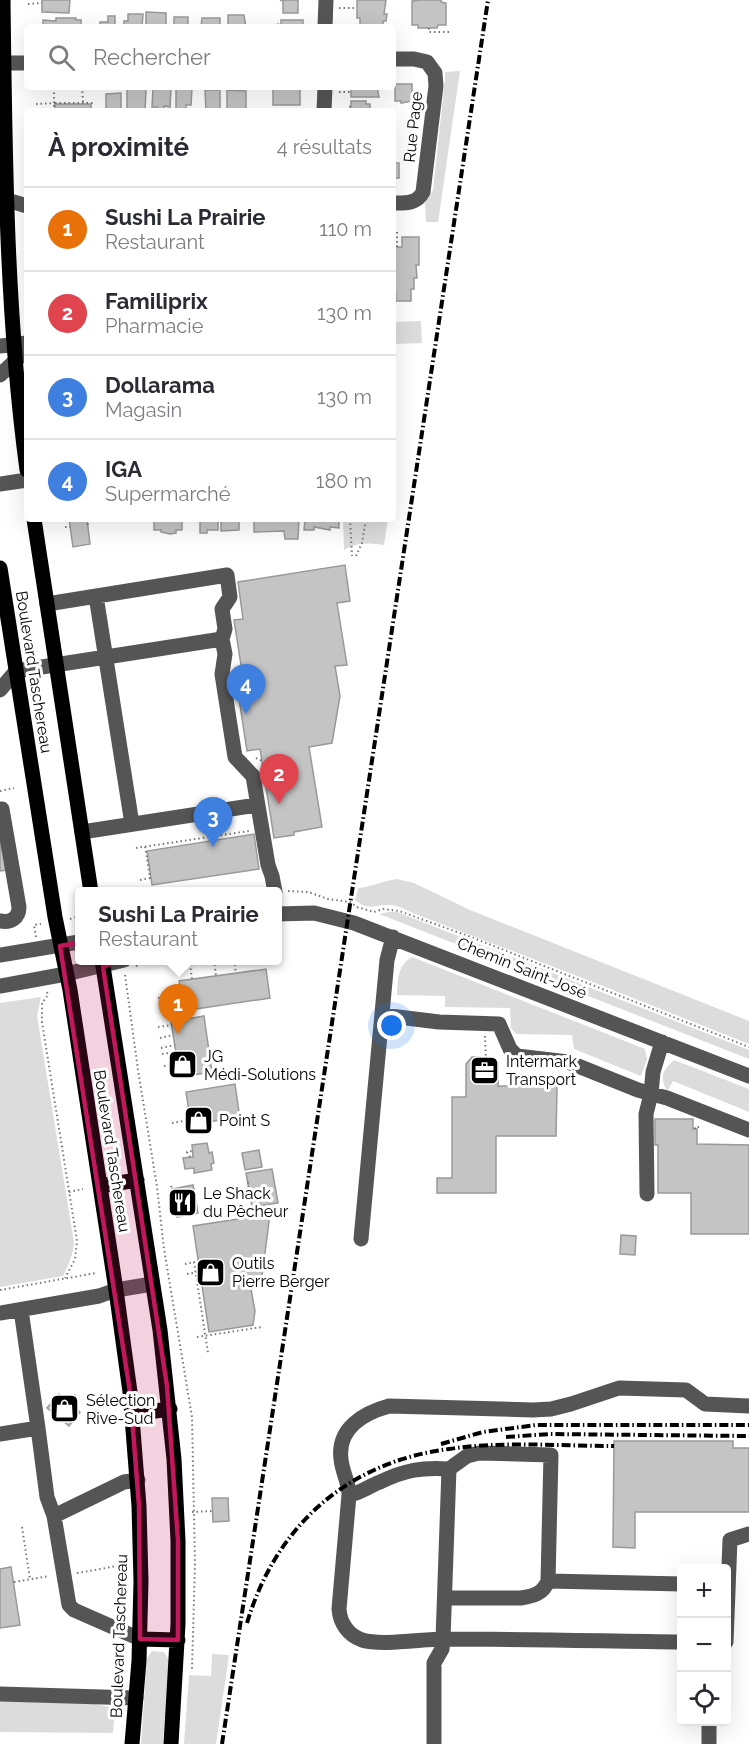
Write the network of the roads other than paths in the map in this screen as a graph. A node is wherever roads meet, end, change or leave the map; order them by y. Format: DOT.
graph roads {
  1 [pos="3,0"];
  2 [pos="326,0"];
  3 [pos="325,24"];
  4 [pos="396,59"];
  5 [pos="2,63"];
  6 [pos="24,63"];
  7 [pos="325,90"];
  8 [pos="324,108"];
  9 [pos="3,199"];
  10 [pos="396,203"];
  11 [pos="24,205"];
  12 [pos="17,349"];
  13 [pos="0,358"];
  14 [pos="0,375"];
  15 [pos="24,434"];
  16 [pos="24,480"];
  17 [pos="0,484"];
  18 [pos="34,522"];
  19 [pos="0,568"];
  20 [pos="96,596"];
  21 [pos="47,604"];
  22 [pos="222,639"];
  23 [pos="106,656"];
  24 [pos="56,663"];
  25 [pos="16,671"];
  26 [pos="0,690"];
  27 [pos="257,805"];
  28 [pos="2,810"];
  29 [pos="132,824"];
  30 [pos="82,832"];
  31 [pos="90,887"];
  32 [pos="275,887"];
  33 [pos="282,913"];
  34 [pos="0,919"];
  35 [pos="393,937"];
  36 [pos="75,943"];
  37 [pos="60,946"];
  38 [pos="0,955"];
  39 [pos="100,965"];
  40 [pos="103,965"];
  41 [pos="66,975"];
  42 [pos="0,986"];
  43 [pos="382,1015"];
  44 [pos="662,1042"];
  45 [pos="749,1076"];
  46 [pos="651,1094"];
  47 [pos="749,1130"];
  48 [pos="136,1180"];
  49 [pos="100,1186"];
  50 [pos="647,1194"];
  51 [pos="361,1239"];
  52 [pos="152,1284"];
  53 [pos="116,1290"];
  54 [pos="21,1310"];
  55 [pos="0,1313"];
  56 [pos="749,1406"];
  57 [pos="170,1409"];
  58 [pos="133,1414"];
  59 [pos="38,1428"];
  60 [pos="0,1434"];
  61 [pos="449,1469"];
  62 [pos="138,1480"];
  63 [pos="349,1495"];
  64 [pos="54,1516"];
  65 [pos="749,1534"];
  66 [pos="730,1540"];
  67 [pos="749,1545"];
  68 [pos="729,1564"];
  69 [pos="548,1581"];
  70 [pos="677,1584"];
  71 [pos="445,1598"];
  72 [pos="140,1639"];
  73 [pos="443,1639"];
  74 [pos="178,1640"];
  75 [pos="677,1642"];
  76 [pos="0,1694"];
  77 [pos="136,1698"];
  78 [pos="709,1726"];
  79 [pos="132,1744"];
  80 [pos="171,1744"];
  81 [pos="434,1744"];
  82 [pos="709,1744"];
  1 -- 5 [label="main road"];
  2 -- 3 [label="street"];
  4 -- 10 [label="street, Rue Page"];
  5 -- 6 [label="street"];
  5 -- 9 [label="main road"];
  7 -- 8 [label="street"];
  9 -- 11 [label="street"];
  9 -- 12 [label="main road"];
  12 -- 13 [label="street"];
  12 -- 14 [label="street"];
  12 -- 15 [label="main road"];
  16 -- 17 [label="street"];
  18 -- 21 [label="main road, Boulevard Taschereau"];
  19 -- 25 [label="main road, Boulevard Taschereau"];
  20 -- 21 [label="street"];
  20 -- 22 [label="street"];
  20 -- 23 [label="street"];
  21 -- 24 [label="main road, Boulevard Taschereau"];
  22 -- 23 [label="street"];
  22 -- 27 [label="street"];
  23 -- 24 [label="street"];
  23 -- 29 [label="street"];
  24 -- 25 [label="street"];
  24 -- 30 [label="main road, Boulevard Taschereau"];
  25 -- 26 [label="street"];
  25 -- 37 [label="main road, Boulevard Taschereau"];
  27 -- 29 [label="street"];
  27 -- 32 [label="street"];
  28 -- 34 [label="street"];
  29 -- 30 [label="street"];
  30 -- 31 [label="main road, Boulevard Taschereau"];
  33 -- 35 [label="street, Chemin Saint-José"];
  35 -- 43 [label="street"];
  35 -- 44 [label="street, Chemin Saint-José"];
  36 -- 37 [label="street"];
  37 -- 38 [label="street"];
  37 -- 41 [label="main road, Boulevard Taschereau"];
  39 -- 41 [label="street"];
  40 -- 48 [label="main road, Boulevard Taschereau"];
  41 -- 42 [label="street"];
  41 -- 49 [label="main road, Boulevard Taschereau"];
  43 -- 46 [label="street"];
  43 -- 51 [label="street"];
  44 -- 45 [label="street, Chemin Saint-José"];
  44 -- 46 [label="street"];
  46 -- 47 [label="street"];
  46 -- 50 [label="street"];
  48 -- 49 [label="main road"];
  48 -- 52 [label="main road, Boulevard Taschereau"];
  49 -- 53 [label="main road, Boulevard Taschereau"];
  52 -- 53 [label="street"];
  52 -- 57 [label="main road, Boulevard Taschereau"];
  53 -- 54 [label="street"];
  53 -- 58 [label="main road, Boulevard Taschereau"];
  54 -- 55 [label="street"];
  54 -- 59 [label="street"];
  56 -- 63 [label="street"];
  57 -- 58 [label="main road"];
  57 -- 74 [label="main road, Boulevard Taschereau"];
  58 -- 62 [label="main road, Boulevard Taschereau"];
  59 -- 60 [label="street"];
  59 -- 64 [label="street"];
  61 -- 63 [label="street"];
  61 -- 69 [label="street"];
  61 -- 71 [label="street"];
  62 -- 64 [label="street"];
  62 -- 72 [label="main road, Boulevard Taschereau"];
  63 -- 73 [label="street"];
  64 -- 72 [label="street"];
  65 -- 66 [label="street"];
  66 -- 67 [label="street"];
  66 -- 68 [label="street"];
  69 -- 70 [label="street"];
  69 -- 71 [label="street"];
  71 -- 73 [label="street"];
  72 -- 74 [label="main road"];
  72 -- 77 [label="main road, Boulevard Taschereau"];
  73 -- 75 [label="street"];
  73 -- 81 [label="street"];
  74 -- 80 [label="main road, Boulevard Taschereau"];
  76 -- 77 [label="street"];
  77 -- 79 [label="main road, Boulevard Taschereau"];
  78 -- 82 [label="street"];
}
